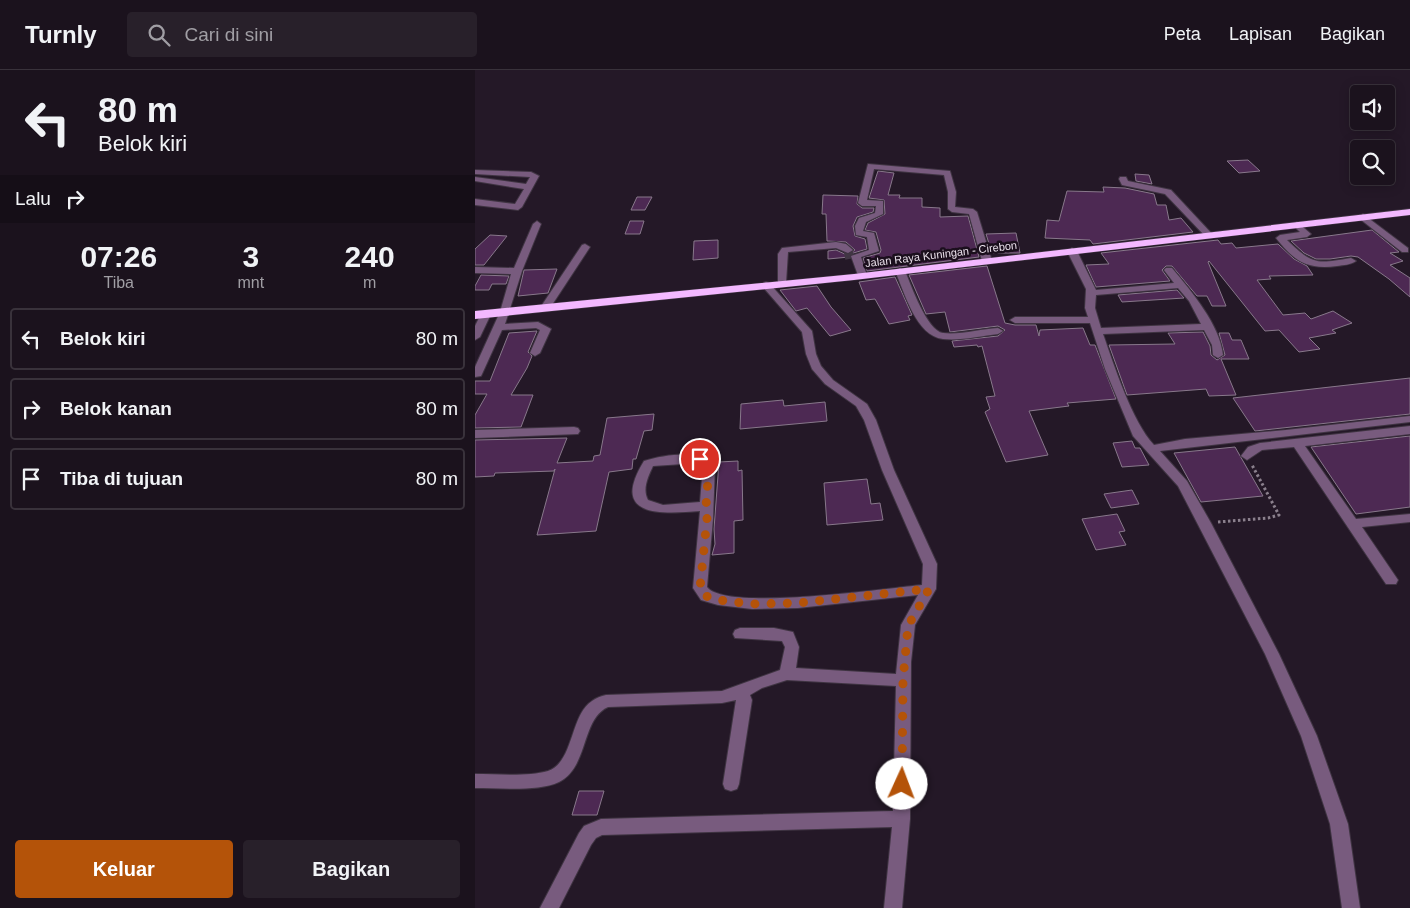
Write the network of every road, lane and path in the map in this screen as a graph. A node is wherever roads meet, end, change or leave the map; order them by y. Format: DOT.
graph roads {
  1 [pos="475,172"];
  2 [pos="475,179"];
  3 [pos="1123,179"];
  4 [pos="529,187"];
  5 [pos="475,202"];
  6 [pos="1410,212"];
  7 [pos="1363,218"];
  8 [pos="537,224"];
  9 [pos="1297,225"];
  10 [pos="1272,228"];
  11 [pos="1209,235"];
  12 [pos="1280,238"];
  13 [pos="585,246"];
  14 [pos="1405,250"];
  15 [pos="1072,251"];
  16 [pos="987,261"];
  17 [pos="1351,261"];
  18 [pos="475,270"];
  19 [pos="1169,270"];
  20 [pos="517,271"];
  21 [pos="900,271"];
  22 [pos="858,276"];
  23 [pos="781,283"];
  24 [pos="766,285"];
  25 [pos="1180,285"];
  26 [pos="1091,293"];
  27 [pos="545,308"];
  28 [pos="505,312"];
  29 [pos="481,315"];
  30 [pos="1015,320"];
  31 [pos="1095,326"];
  32 [pos="499,327"];
  33 [pos="1208,327"];
  34 [pos="998,331"];
  35 [pos="475,338"];
  36 [pos="535,353"];
  37 [pos="1217,355"];
  38 [pos="477,374"];
  39 [pos="1410,419"];
  40 [pos="1410,430"];
  41 [pos="574,431"];
  42 [pos="475,434"];
  43 [pos="1297,443"];
  44 [pos="1150,449"];
  45 [pos="1247,456"];
  46 [pos="706,506"];
  47 [pos="1410,518"];
  48 [pos="1205,522"];
  49 [pos="1353,524"];
  50 [pos="1391,580"];
  51 [pos="929,589"];
  52 [pos="740,634"];
  53 [pos="787,674"];
  54 [pos="903,680"];
  55 [pos="741,692"];
  56 [pos="475,781"];
  57 [pos="731,784"];
  58 [pos="901,819"];
  59 [pos="549,908"];
  60 [pos="893,908"];
  61 [pos="1351,908"];
  1 -- 4 [label="street"];
  2 -- 4 [label="street"];
  3 -- 11 [label="street"];
  4 -- 5 [label="street"];
  6 -- 7 [label="highway, Jalan Raya Kuningan - Cirebon"];
  7 -- 9 [label="highway, Jalan Raya Kuningan - Cirebon"];
  7 -- 14 [label="street"];
  8 -- 20 [label="street"];
  9 -- 10 [label="highway, Jalan Raya Kuningan - Cirebon"];
  9 -- 12 [label="street"];
  10 -- 11 [label="highway, Jalan Raya Kuningan - Cirebon"];
  10 -- 12 [label="street"];
  11 -- 15 [label="highway, Jalan Raya Kuningan - Cirebon"];
  12 -- 17 [label="street"];
  13 -- 27 [label="street"];
  15 -- 16 [label="highway, Jalan Raya Kuningan - Cirebon"];
  15 -- 26 [label="street"];
  16 -- 21 [label="highway, Jalan Raya Kuningan - Cirebon"];
  16 -- 22 [label="street"];
  18 -- 20 [label="street"];
  19 -- 25 [label="street"];
  20 -- 28 [label="street"];
  21 -- 22 [label="highway, Jalan Raya Kuningan - Cirebon"];
  21 -- 34 [label="street"];
  22 -- 23 [label="highway, Jalan Raya Kuningan - Cirebon"];
  22 -- 23 [label="street"];
  23 -- 24 [label="highway, Jalan Raya Kuningan - Cirebon"];
  24 -- 27 [label="highway, Jalan Raya Kuningan - Cirebon"];
  24 -- 51 [label="street"];
  25 -- 26 [label="street"];
  25 -- 33 [label="street"];
  26 -- 31 [label="street"];
  27 -- 28 [label="highway, Jalan Raya Kuningan - Cirebon"];
  28 -- 29 [label="highway, Jalan Raya Kuningan - Cirebon"];
  28 -- 32 [label="street"];
  29 -- 35 [label="street"];
  30 -- 31 [label="street"];
  31 -- 33 [label="street"];
  31 -- 44 [label="street"];
  32 -- 36 [label="street"];
  32 -- 38 [label="street"];
  33 -- 37 [label="street"];
  39 -- 44 [label="street"];
  40 -- 43 [label="street"];
  41 -- 42 [label="street"];
  43 -- 45 [label="street"];
  43 -- 49 [label="street"];
  44 -- 48 [label="street"];
  45 -- 48 [label="path"];
  46 -- 46 [label="street"];
  46 -- 51 [label="street"];
  47 -- 49 [label="street"];
  48 -- 61 [label="street"];
  49 -- 50 [label="street"];
  51 -- 54 [label="street"];
  52 -- 53 [label="street"];
  53 -- 54 [label="street"];
  53 -- 55 [label="street"];
  54 -- 58 [label="street"];
  55 -- 56 [label="street"];
  55 -- 57 [label="street"];
  58 -- 59 [label="street"];
  58 -- 60 [label="street"];
}
